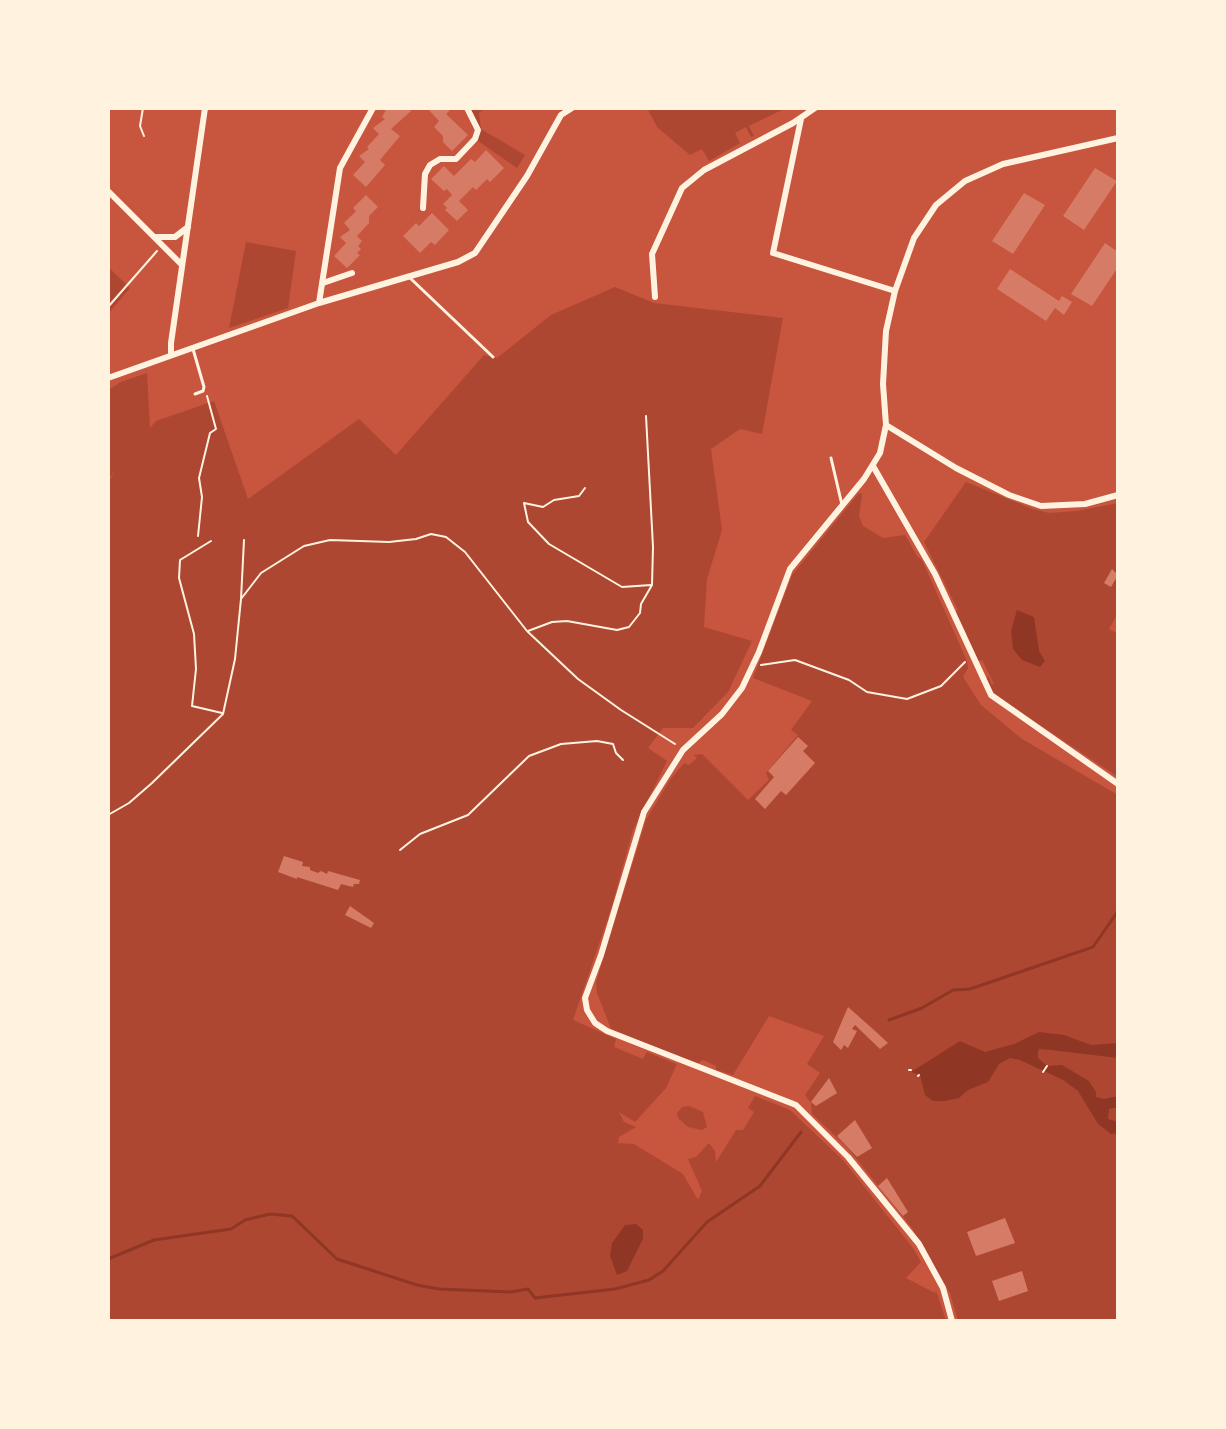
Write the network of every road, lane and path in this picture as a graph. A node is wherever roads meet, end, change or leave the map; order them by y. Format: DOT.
graph roads {
  1 [pos="143,108"];
  2 [pos="205,108"];
  3 [pos="373,108"];
  4 [pos="467,108"];
  5 [pos="572,108"];
  6 [pos="815,108"];
  7 [pos="801,117"];
  8 [pos="144,136"];
  9 [pos="1118,138"];
  10 [pos="108,191"];
  11 [pos="423,208"];
  12 [pos="188,227"];
  13 [pos="156,237"];
  14 [pos="160,247"];
  15 [pos="182,265"];
  16 [pos="352,273"];
  17 [pos="408,277"];
  18 [pos="323,283"];
  19 [pos="895,291"];
  20 [pos="655,297"];
  21 [pos="319,303"];
  22 [pos="109,305"];
  23 [pos="192,347"];
  24 [pos="171,354"];
  25 [pos="493,357"];
  26 [pos="108,378"];
  27 [pos="195,394"];
  28 [pos="207,396"];
  29 [pos="646,416"];
  30 [pos="886,425"];
  31 [pos="831,458"];
  32 [pos="873,466"];
  33 [pos="585,488"];
  34 [pos="1118,495"];
  35 [pos="842,506"];
  36 [pos="198,536"];
  37 [pos="244,540"];
  38 [pos="211,541"];
  39 [pos="652,585"];
  40 [pos="241,599"];
  41 [pos="527,631"];
  42 [pos="973,662"];
  43 [pos="755,663"];
  44 [pos="223,714"];
  45 [pos="683,750"];
  46 [pos="623,760"];
  47 [pos="1118,784"];
  48 [pos="108,815"];
  49 [pos="400,850"];
  50 [pos="1117,1041"];
  51 [pos="1118,1062"];
  52 [pos="1047,1066"];
  53 [pos="1043,1072"];
  54 [pos="952,1321"];
  1 -- 8 [label="path"];
  2 -- 12 [label="street"];
  3 -- 18 [label="street"];
  4 -- 11 [label="street"];
  5 -- 17 [label="street"];
  6 -- 7 [label="street"];
  7 -- 19 [label="street"];
  7 -- 20 [label="street"];
  9 -- 19 [label="street"];
  10 -- 13 [label="street"];
  12 -- 13 [label="street"];
  12 -- 15 [label="street"];
  13 -- 15 [label="street"];
  14 -- 22 [label="path"];
  15 -- 24 [label="street"];
  16 -- 18 [label="street"];
  17 -- 21 [label="street"];
  17 -- 25 [label="lane"];
  18 -- 21 [label="street"];
  19 -- 30 [label="street"];
  21 -- 23 [label="street"];
  23 -- 24 [label="street"];
  23 -- 27 [label="lane"];
  24 -- 26 [label="street"];
  28 -- 36 [label="path"];
  29 -- 39 [label="path"];
  30 -- 32 [label="street"];
  30 -- 34 [label="street"];
  31 -- 35 [label="lane"];
  32 -- 35 [label="street"];
  32 -- 42 [label="street"];
  33 -- 39 [label="path"];
  35 -- 43 [label="street"];
  37 -- 40 [label="path"];
  38 -- 44 [label="path"];
  39 -- 41 [label="path"];
  40 -- 41 [label="path"];
  40 -- 44 [label="path"];
  41 -- 45 [label="path"];
  42 -- 43 [label="path"];
  42 -- 47 [label="street"];
  43 -- 45 [label="street"];
  44 -- 48 [label="path"];
  45 -- 54 [label="street"];
  46 -- 49 [label="path"];
  50 -- 51 [label="path"];
  52 -- 53 [label="path"];
}
